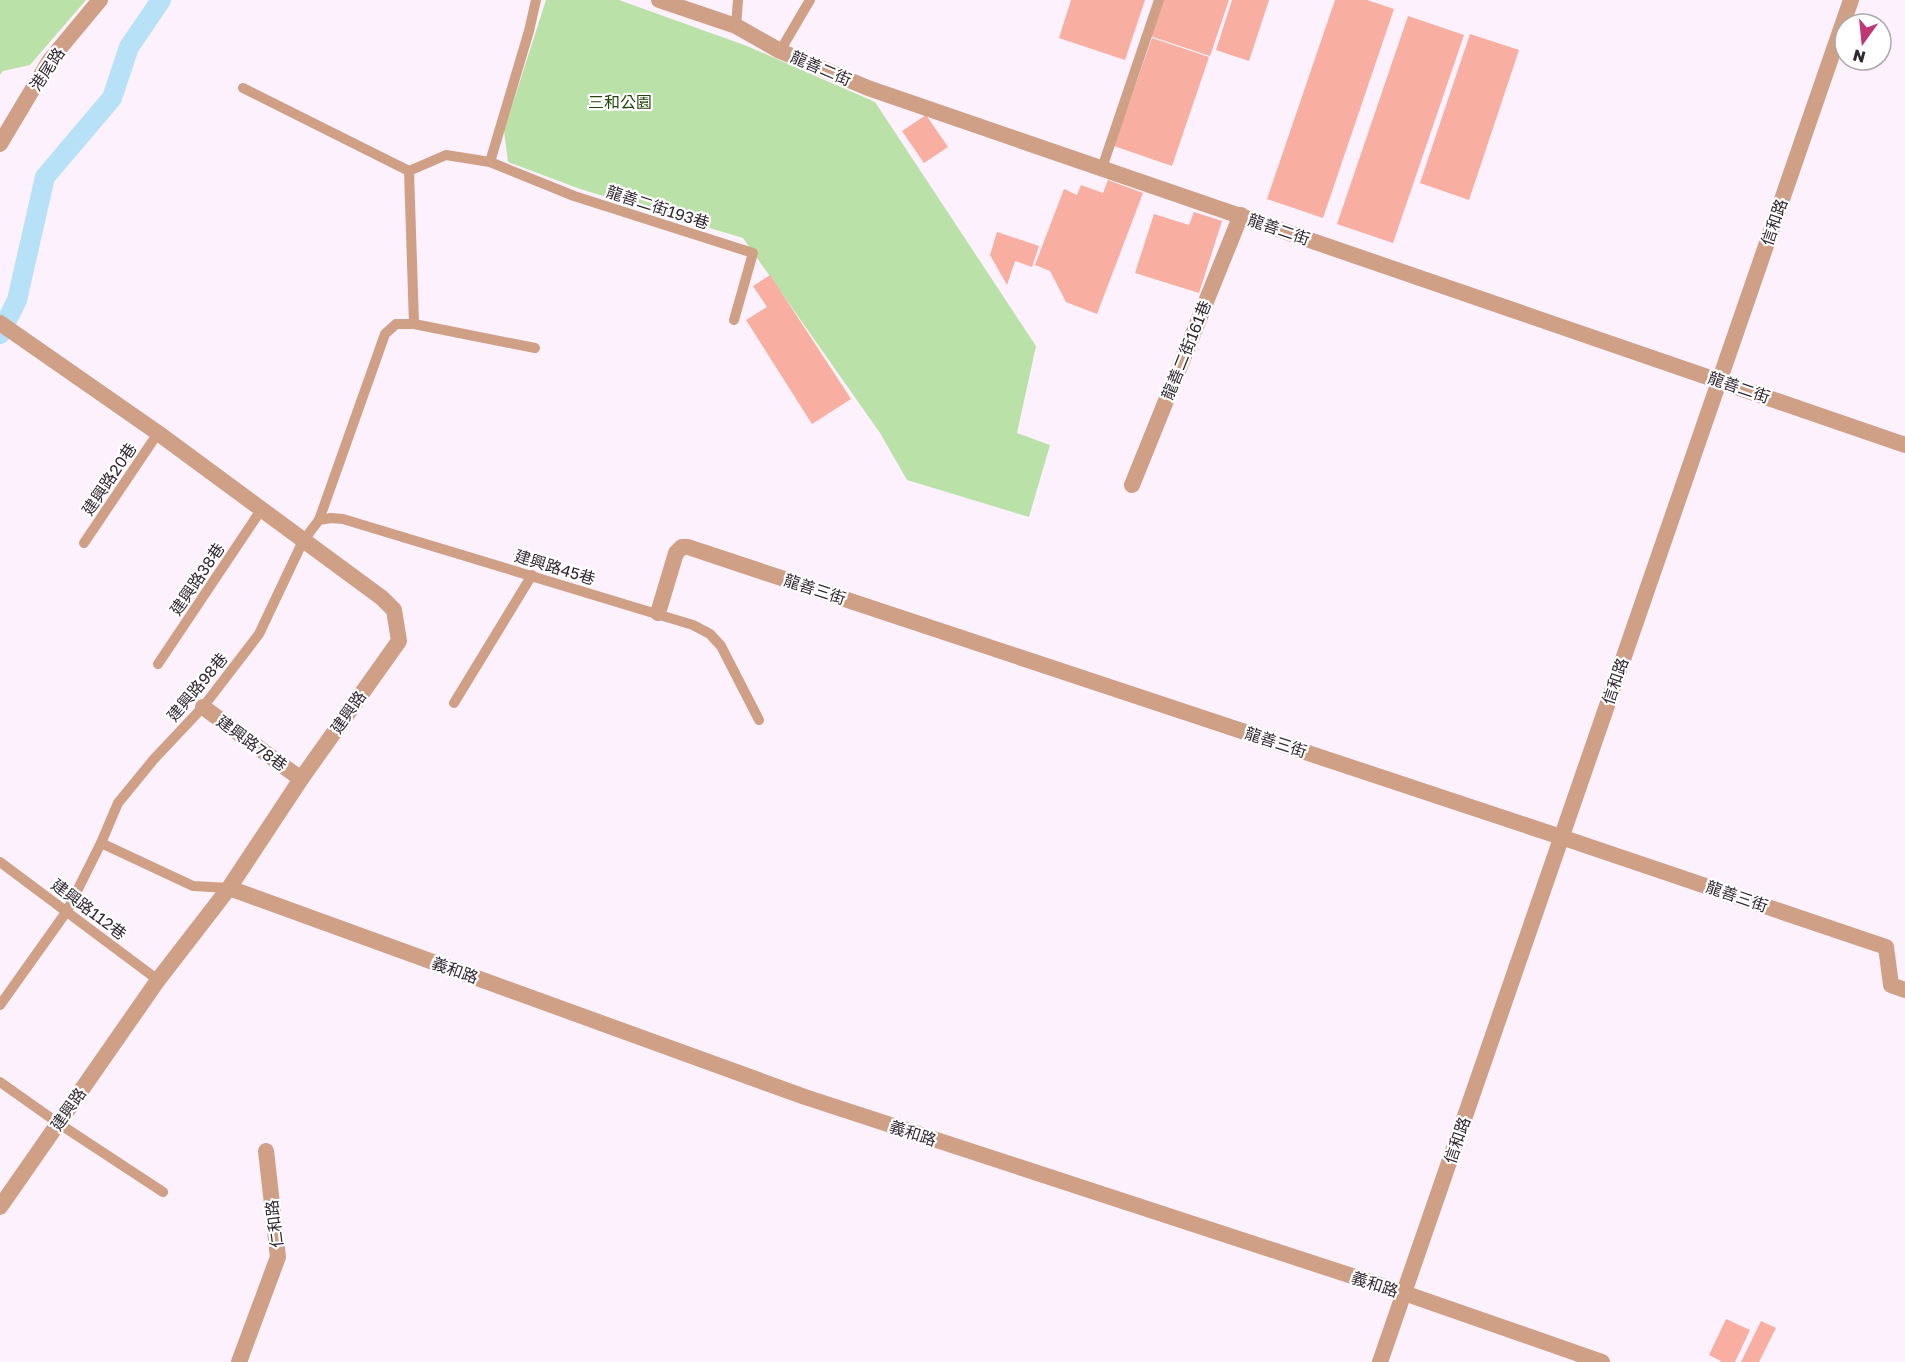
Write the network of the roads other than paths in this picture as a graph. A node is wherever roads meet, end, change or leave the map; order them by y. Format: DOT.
graph roads {
  1 [pos="100,0"];
  2 [pos="536,0"];
  3 [pos="659,0"];
  4 [pos="738,0"];
  5 [pos="810,0"];
  6 [pos="1159,0"];
  7 [pos="1851,0"];
  8 [pos="736,26"];
  9 [pos="780,51"];
  10 [pos="243,88"];
  11 [pos="0,144"];
  12 [pos="490,162"];
  13 [pos="1102,168"];
  14 [pos="409,171"];
  15 [pos="1240,215"];
  16 [pos="734,320"];
  17 [pos="0,323"];
  18 [pos="414,324"];
  19 [pos="535,348"];
  20 [pos="1719,381"];
  21 [pos="158,433"];
  22 [pos="1905,445"];
  23 [pos="1132,485"];
  24 [pos="261,510"];
  25 [pos="319,520"];
  26 [pos="303,540"];
  27 [pos="84,543"];
  28 [pos="532,575"];
  29 [pos="658,613"];
  30 [pos="158,664"];
  31 [pos="454,703"];
  32 [pos="203,707"];
  33 [pos="759,720"];
  34 [pos="301,779"];
  35 [pos="1561,837"];
  36 [pos="101,843"];
  37 [pos="0,862"];
  38 [pos="229,888"];
  39 [pos="67,911"];
  40 [pos="158,980"];
  41 [pos="1905,990"];
  42 [pos="0,1005"];
  43 [pos="0,1082"];
  44 [pos="58,1123"];
  45 [pos="266,1151"];
  46 [pos="163,1192"];
  47 [pos="0,1207"];
  48 [pos="1404,1293"];
  49 [pos="239,1362"];
  50 [pos="1380,1362"];
  51 [pos="1602,1362"];
  1 -- 11 [label="street, 港尾路"];
  2 -- 12 [label="lane"];
  3 -- 8 [label="street, 龍善二街"];
  4 -- 8 [label="lane"];
  5 -- 9 [label="lane"];
  6 -- 13 [label="lane"];
  7 -- 20 [label="street, 信和路"];
  8 -- 9 [label="street, 龍善二街"];
  9 -- 13 [label="street, 龍善二街"];
  10 -- 14 [label="lane"];
  12 -- 14 [label="lane, 龍善二街193巷"];
  12 -- 16 [label="lane, 龍善二街193巷"];
  13 -- 15 [label="street, 龍善二街"];
  14 -- 18 [label="lane"];
  15 -- 20 [label="street, 龍善二街"];
  15 -- 23 [label="street, 龍善二街161巷"];
  17 -- 21 [label="street, 建興路"];
  18 -- 19 [label="lane"];
  18 -- 25 [label="lane"];
  20 -- 22 [label="street, 龍善二街"];
  20 -- 35 [label="street, 信和路"];
  21 -- 24 [label="street, 建興路"];
  21 -- 27 [label="lane, 建興路20巷"];
  24 -- 26 [label="street, 建興路"];
  24 -- 30 [label="lane, 建興路38巷"];
  25 -- 26 [label="lane"];
  25 -- 28 [label="lane, 建興路45巷"];
  26 -- 32 [label="lane, 建興路98巷"];
  26 -- 34 [label="street, 建興路"];
  28 -- 29 [label="lane, 建興路45巷"];
  28 -- 31 [label="lane"];
  29 -- 33 [label="lane, 建興路45巷"];
  29 -- 35 [label="street, 龍善三街"];
  32 -- 34 [label="street, 建興路78巷"];
  32 -- 36 [label="lane, 建興路98巷"];
  34 -- 38 [label="street, 建興路"];
  35 -- 41 [label="street, 龍善三街"];
  35 -- 48 [label="street, 信和路"];
  36 -- 38 [label="lane"];
  36 -- 39 [label="lane, 建興路98巷"];
  37 -- 39 [label="lane, 建興路112巷"];
  38 -- 40 [label="street, 建興路"];
  38 -- 48 [label="street, 義和路"];
  39 -- 40 [label="lane, 建興路112巷"];
  39 -- 42 [label="lane, 建興路98巷"];
  40 -- 44 [label="street, 建興路"];
  43 -- 44 [label="lane"];
  44 -- 46 [label="lane"];
  44 -- 47 [label="street, 建興路"];
  45 -- 49 [label="street, 仁和路"];
  48 -- 50 [label="street, 信和路"];
  48 -- 51 [label="street, 義和路"];
}
